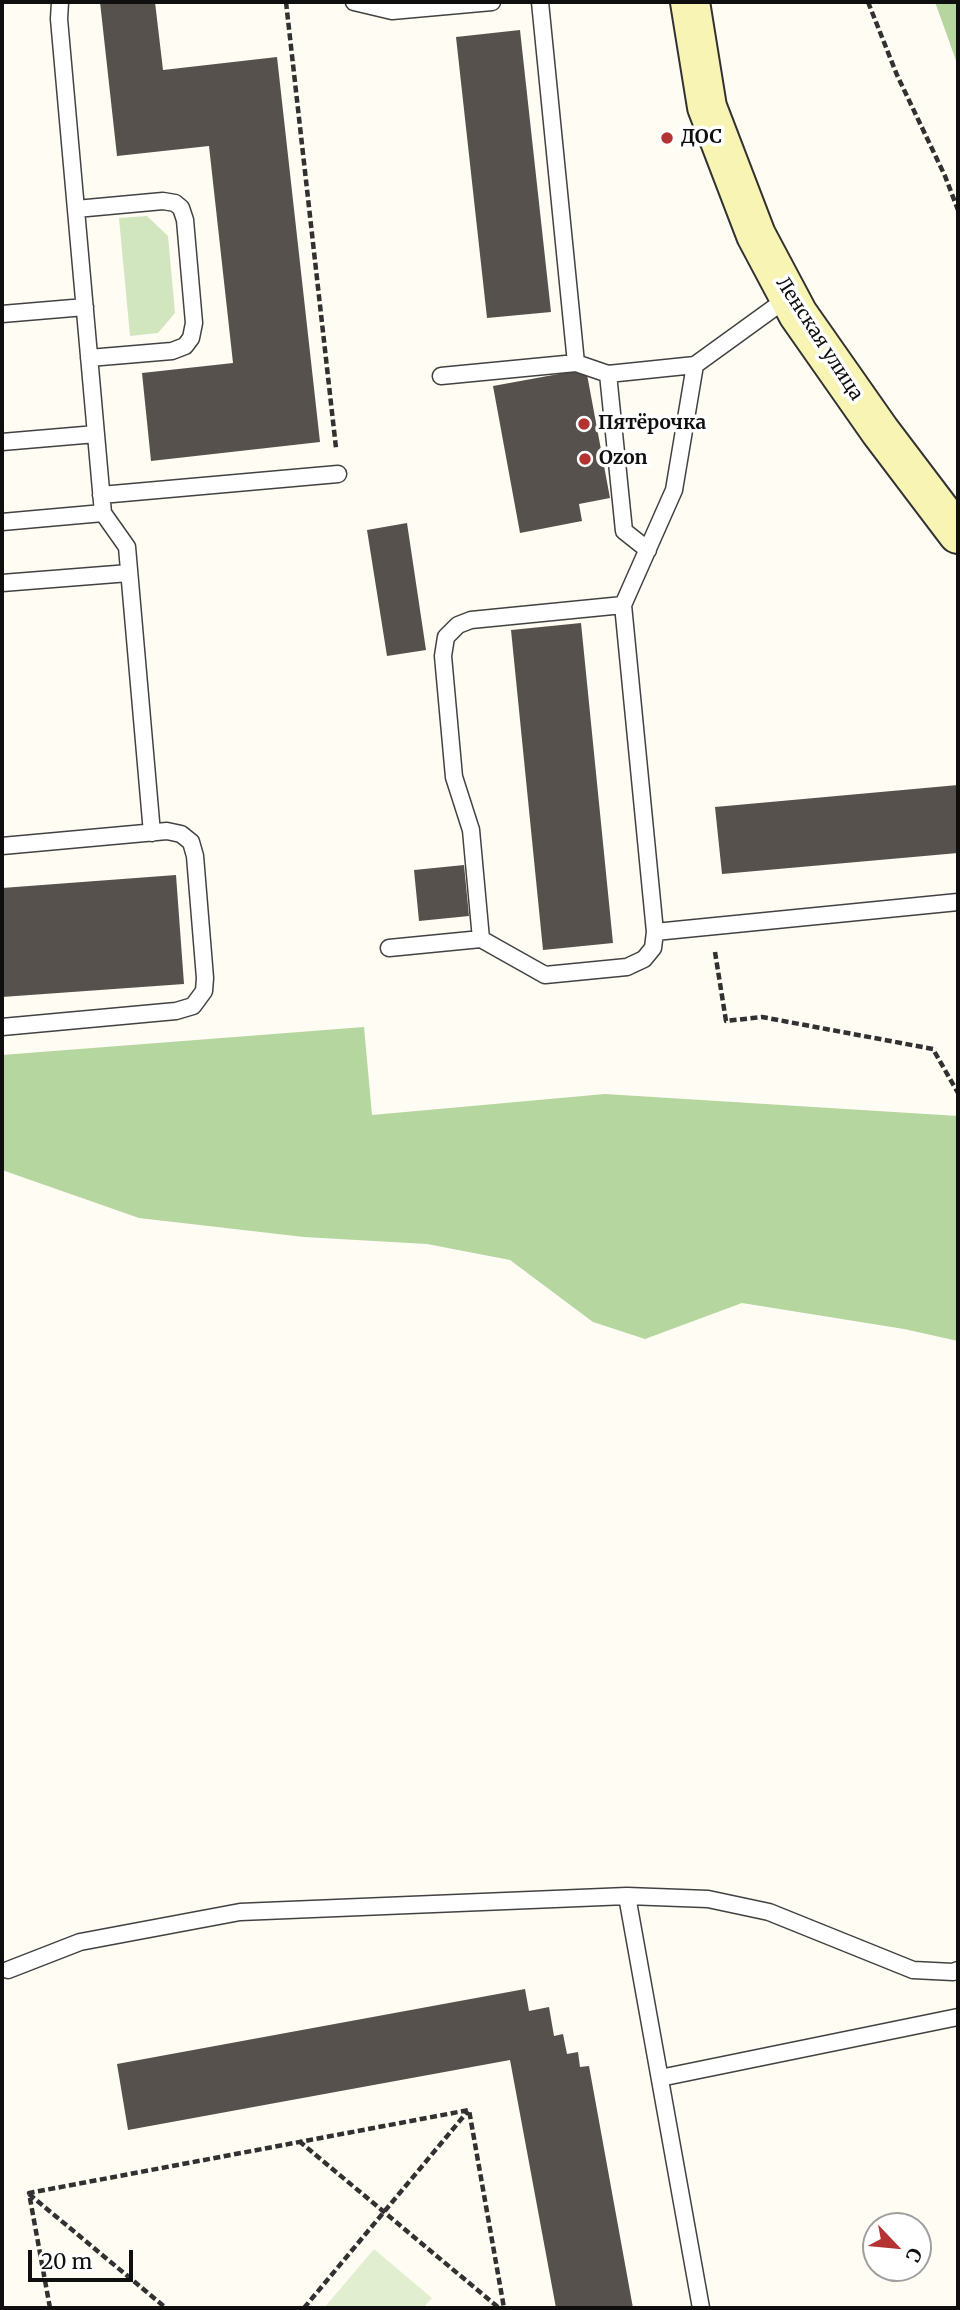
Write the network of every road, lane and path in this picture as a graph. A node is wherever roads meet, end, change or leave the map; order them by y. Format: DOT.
graph roads {
  1 [pos="60,2"];
  2 [pos="286,2"];
  3 [pos="354,2"];
  4 [pos="492,2"];
  5 [pos="540,2"];
  6 [pos="690,2"];
  7 [pos="867,2"];
  8 [pos="76,209"];
  9 [pos="958,210"];
  10 [pos="789,297"];
  11 [pos="85,307"];
  12 [pos="2,314"];
  13 [pos="89,358"];
  14 [pos="576,363"];
  15 [pos="695,366"];
  16 [pos="608,374"];
  17 [pos="441,376"];
  18 [pos="96,433"];
  19 [pos="2,442"];
  20 [pos="338,474"];
  21 [pos="101,495"];
  22 [pos="103,513"];
  23 [pos="2,522"];
  24 [pos="958,534"];
  25 [pos="648,550"];
  26 [pos="129,573"];
  27 [pos="2,583"];
  28 [pos="623,605"];
  29 [pos="152,833"];
  30 [pos="2,846"];
  31 [pos="958,902"];
  32 [pos="711,927"];
  33 [pos="655,932"];
  34 [pos="481,939"];
  35 [pos="390,948"];
  36 [pos="2,1027"];
  37 [pos="958,1093"];
  38 [pos="626,1896"];
  39 [pos="958,1969"];
  40 [pos="8,1970"];
  41 [pos="958,2017"];
  42 [pos="660,2078"];
  43 [pos="469,2110"];
  44 [pos="299,2141"];
  45 [pos="29,2193"];
  46 [pos="384,2213"];
  47 [pos="50,2308"];
  48 [pos="166,2308"];
  49 [pos="304,2308"];
  50 [pos="501,2308"];
  51 [pos="701,2308"];
  1 -- 8 [label="lane"];
  2 -- 20 [label="path"];
  3 -- 4 [label="lane"];
  5 -- 14 [label="lane"];
  6 -- 10 [label="street, Ленская улица"];
  7 -- 9 [label="path"];
  8 -- 11 [label="lane"];
  8 -- 13 [label="lane"];
  10 -- 15 [label="lane"];
  10 -- 24 [label="street, Ленская улица"];
  11 -- 12 [label="lane"];
  11 -- 13 [label="lane"];
  13 -- 18 [label="lane"];
  14 -- 16 [label="lane"];
  14 -- 17 [label="lane"];
  15 -- 16 [label="lane"];
  15 -- 25 [label="lane"];
  16 -- 25 [label="lane"];
  18 -- 19 [label="lane"];
  18 -- 21 [label="lane"];
  20 -- 21 [label="lane"];
  21 -- 22 [label="lane"];
  22 -- 23 [label="lane"];
  22 -- 26 [label="lane"];
  25 -- 28 [label="lane"];
  26 -- 27 [label="lane"];
  26 -- 29 [label="lane"];
  28 -- 33 [label="lane"];
  28 -- 34 [label="lane"];
  29 -- 30 [label="lane"];
  29 -- 36 [label="lane"];
  31 -- 32 [label="lane"];
  32 -- 33 [label="lane"];
  32 -- 37 [label="path"];
  33 -- 34 [label="lane"];
  34 -- 35 [label="lane"];
  38 -- 39 [label="lane"];
  38 -- 40 [label="lane"];
  38 -- 42 [label="lane"];
  41 -- 42 [label="lane"];
  42 -- 51 [label="lane"];
  43 -- 44 [label="path"];
  43 -- 46 [label="path"];
  43 -- 50 [label="path"];
  44 -- 45 [label="path"];
  44 -- 46 [label="path"];
  45 -- 47 [label="path"];
  45 -- 48 [label="path"];
  46 -- 49 [label="path"];
  46 -- 50 [label="path"];
}
